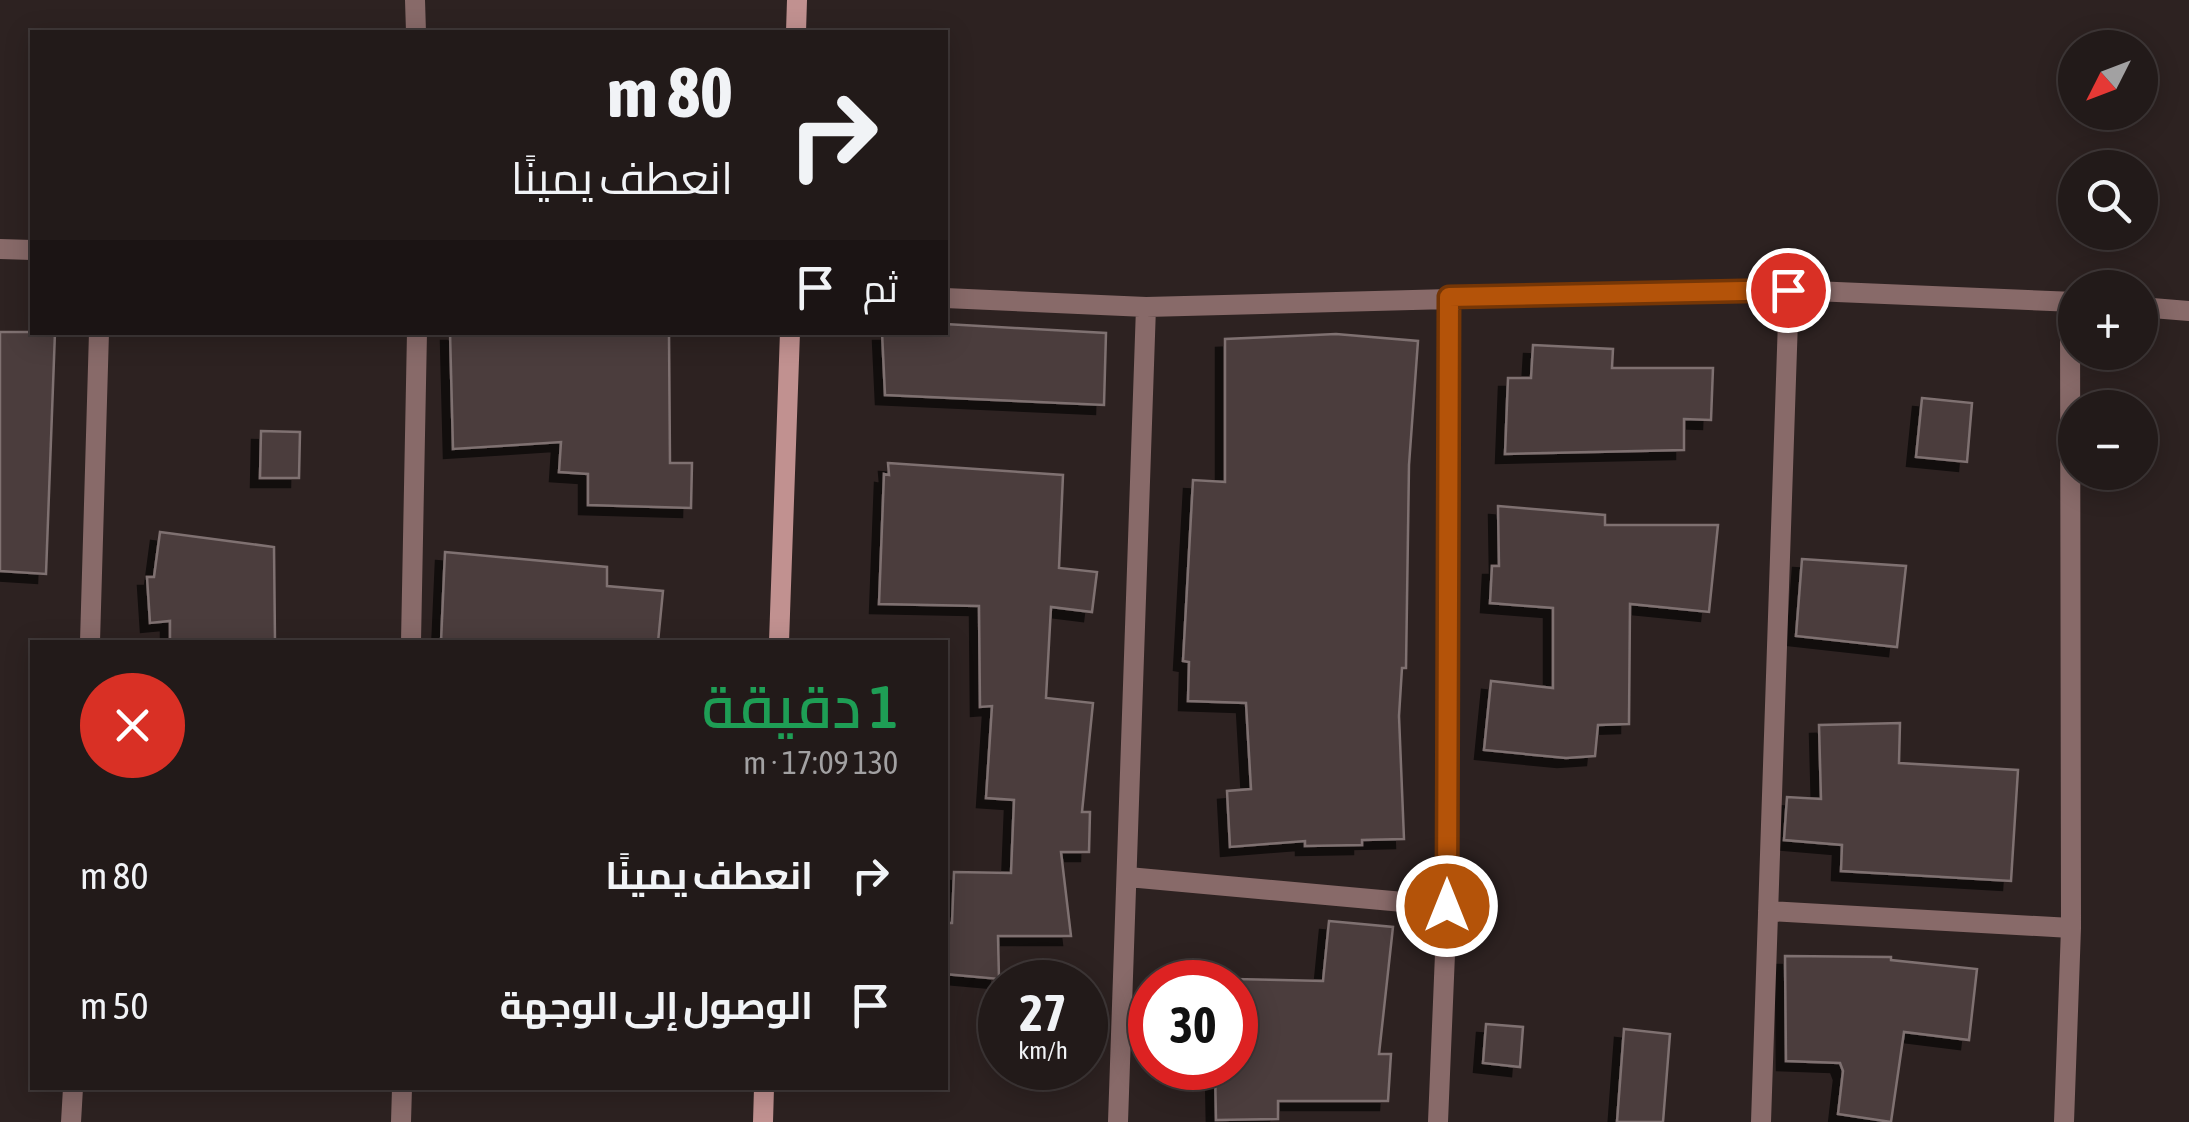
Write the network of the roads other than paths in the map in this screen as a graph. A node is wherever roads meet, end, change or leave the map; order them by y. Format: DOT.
graph roads {
  1 [pos="415,0"];
  2 [pos="797,0"];
  3 [pos="416,30"];
  4 [pos="796,30"];
  5 [pos="0,249"];
  6 [pos="30,250"];
  7 [pos="1788,290"];
  8 [pos="1449,297"];
  9 [pos="948,298"];
  10 [pos="2058,301"];
  11 [pos="1146,307"];
  12 [pos="2158,308"];
  13 [pos="2189,311"];
  14 [pos="99,335"];
  15 [pos="417,335"];
  16 [pos="790,335"];
  17 [pos="2072,370"];
  18 [pos="90,640"];
  19 [pos="412,640"];
  20 [pos="780,640"];
  21 [pos="1128,877"];
  22 [pos="1447,906"];
  23 [pos="1768,911"];
  24 [pos="2070,928"];
  25 [pos="73,1090"];
  26 [pos="402,1090"];
  27 [pos="764,1090"];
  28 [pos="71,1122"];
  29 [pos="401,1122"];
  30 [pos="762,1122"];
  31 [pos="1118,1122"];
  32 [pos="1438,1122"];
  33 [pos="1760,1122"];
  34 [pos="2064,1122"];
  1 -- 3 [label="street"];
  2 -- 4 [label="street"];
  5 -- 6 [label="street"];
  7 -- 8 [label="street"];
  7 -- 10 [label="street"];
  7 -- 23 [label="street"];
  8 -- 11 [label="street"];
  8 -- 22 [label="street"];
  9 -- 11 [label="street"];
  11 -- 21 [label="street"];
  12 -- 13 [label="street"];
  14 -- 18 [label="street"];
  15 -- 19 [label="street"];
  16 -- 20 [label="street"];
  17 -- 24 [label="street"];
  21 -- 22 [label="street"];
  21 -- 31 [label="street"];
  22 -- 32 [label="street"];
  23 -- 24 [label="street"];
  23 -- 33 [label="street"];
  24 -- 34 [label="street"];
  25 -- 28 [label="street"];
  26 -- 29 [label="street"];
  27 -- 30 [label="street"];
}
